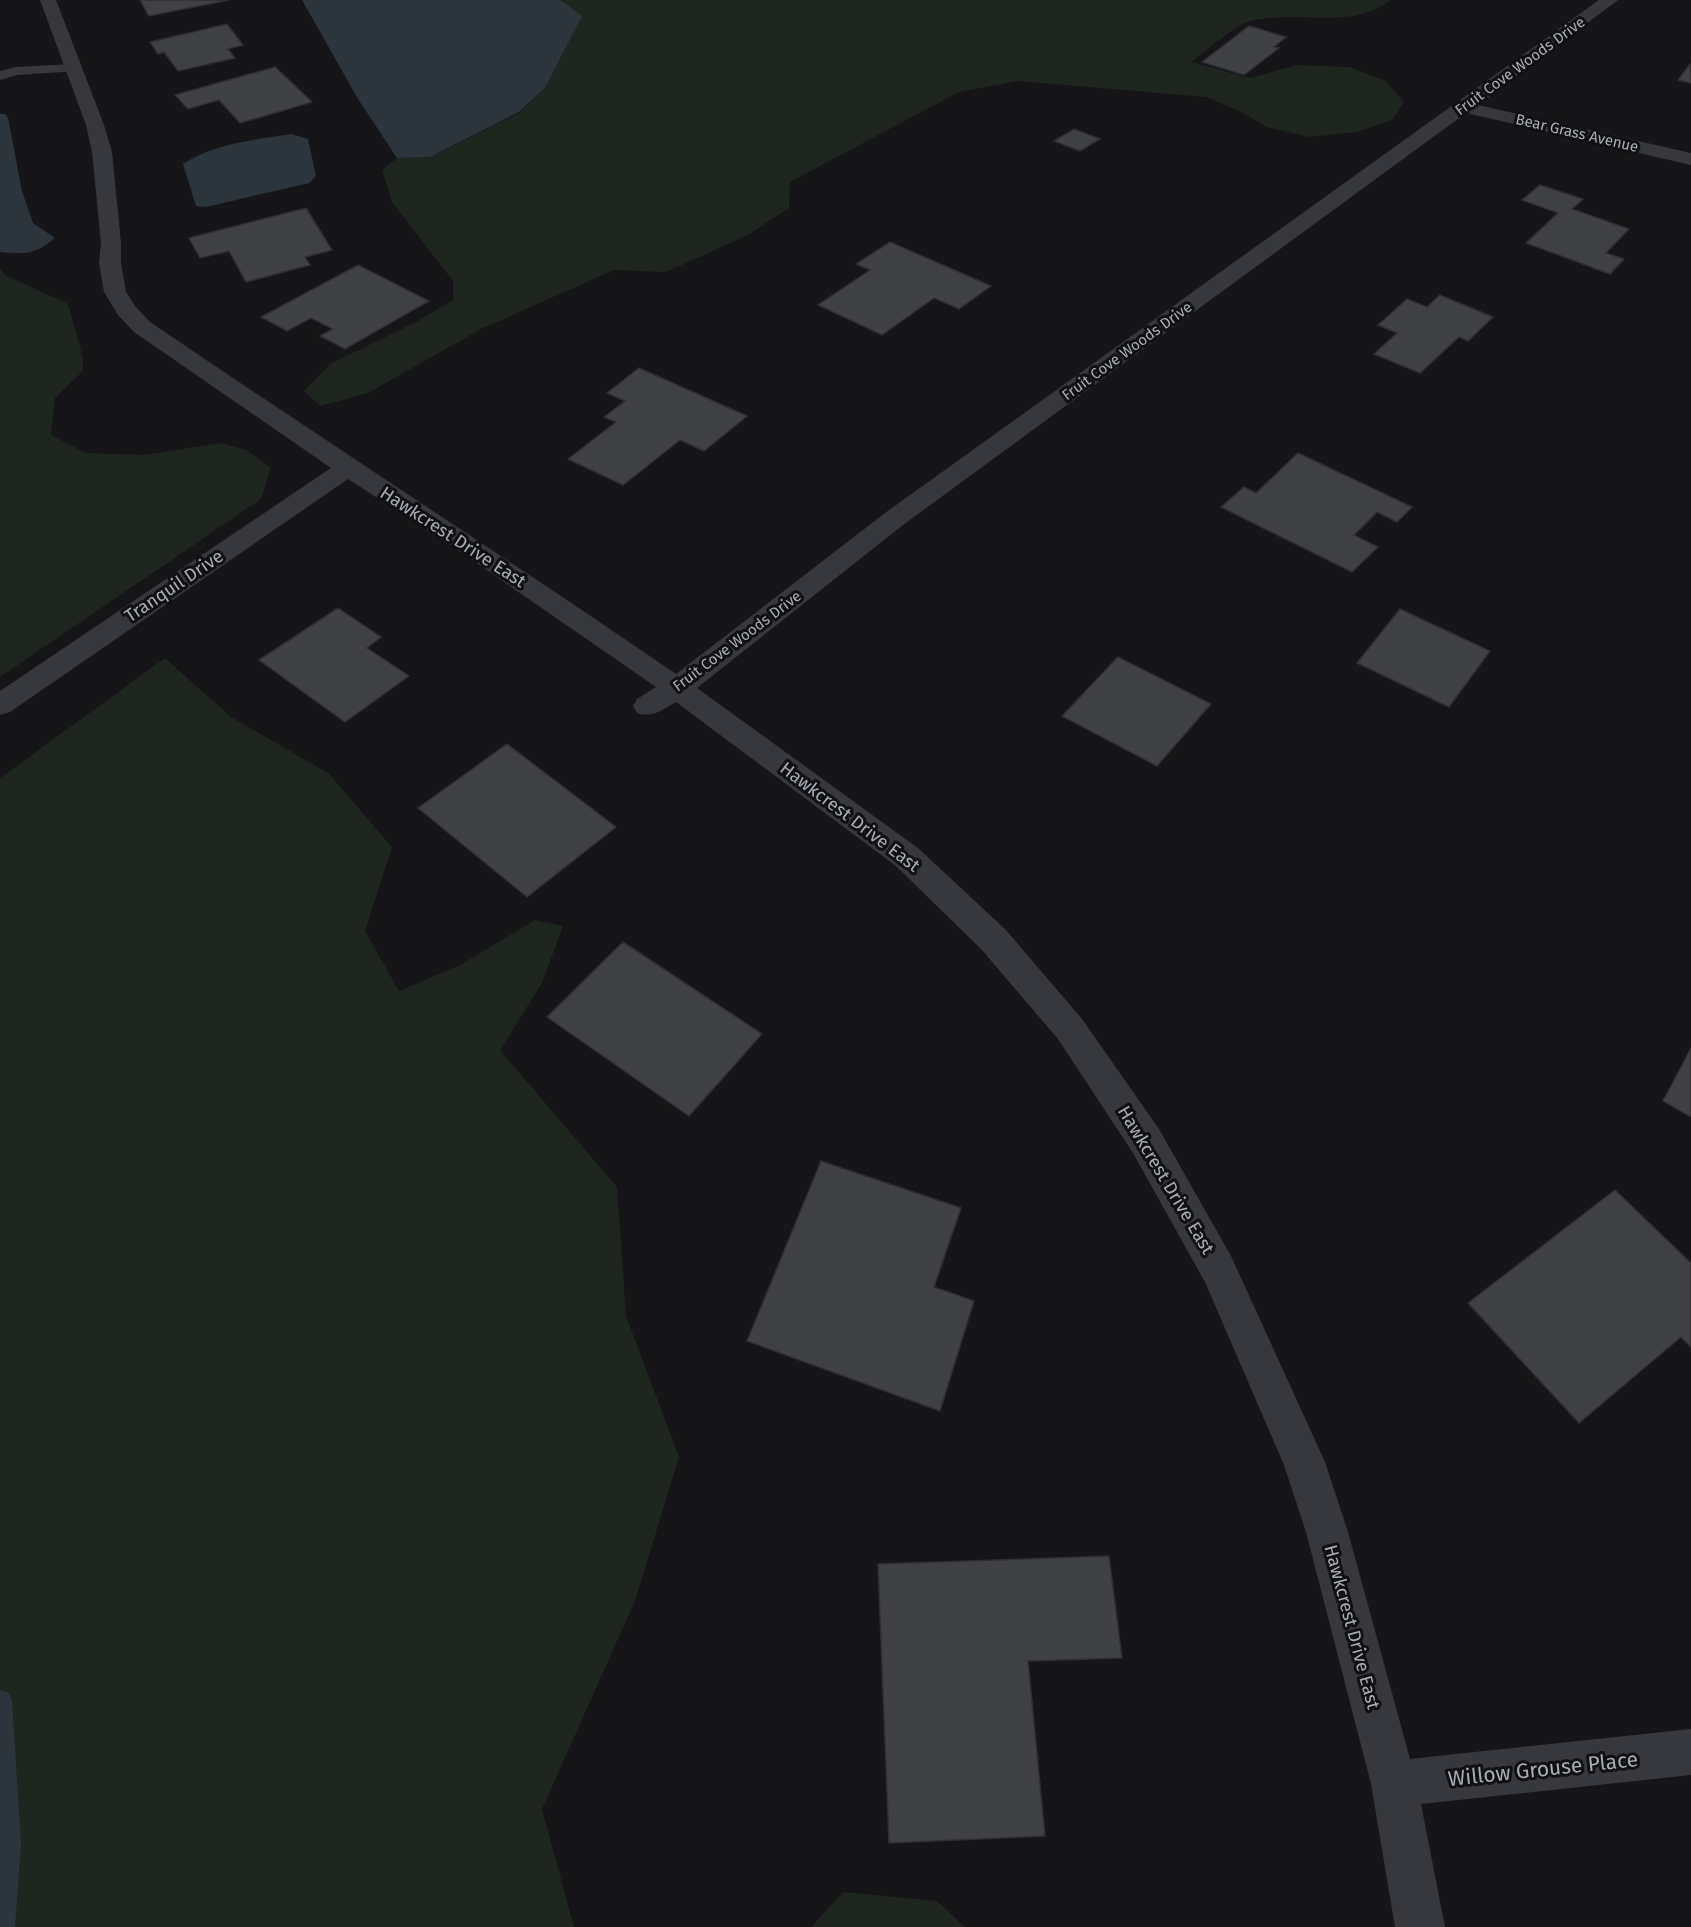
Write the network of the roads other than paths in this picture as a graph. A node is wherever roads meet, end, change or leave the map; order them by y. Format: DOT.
graph roads {
  1 [pos="48,0"];
  2 [pos="1610,0"];
  3 [pos="73,68"];
  4 [pos="0,76"];
  5 [pos="1464,107"];
  6 [pos="1691,159"];
  7 [pos="348,468"];
  8 [pos="677,688"];
  9 [pos="0,705"];
  10 [pos="647,706"];
  11 [pos="1691,1752"];
  12 [pos="1394,1784"];
  13 [pos="1420,1927"];
  1 -- 3 [label="street, Hawkcrest Drive East"];
  2 -- 5 [label="street, Fruit Cove Woods Drive"];
  3 -- 4 [label="lane"];
  3 -- 7 [label="street, Hawkcrest Drive East"];
  5 -- 6 [label="street, Bear Grass Avenue"];
  5 -- 8 [label="street, Fruit Cove Woods Drive"];
  7 -- 8 [label="street, Hawkcrest Drive East"];
  7 -- 9 [label="street, Tranquil Drive"];
  8 -- 10 [label="street, Fruit Cove Woods Drive"];
  8 -- 12 [label="street, Hawkcrest Drive East"];
  11 -- 12 [label="street, Willow Grouse Place"];
  12 -- 13 [label="street, Hawkcrest Drive East"];
}
